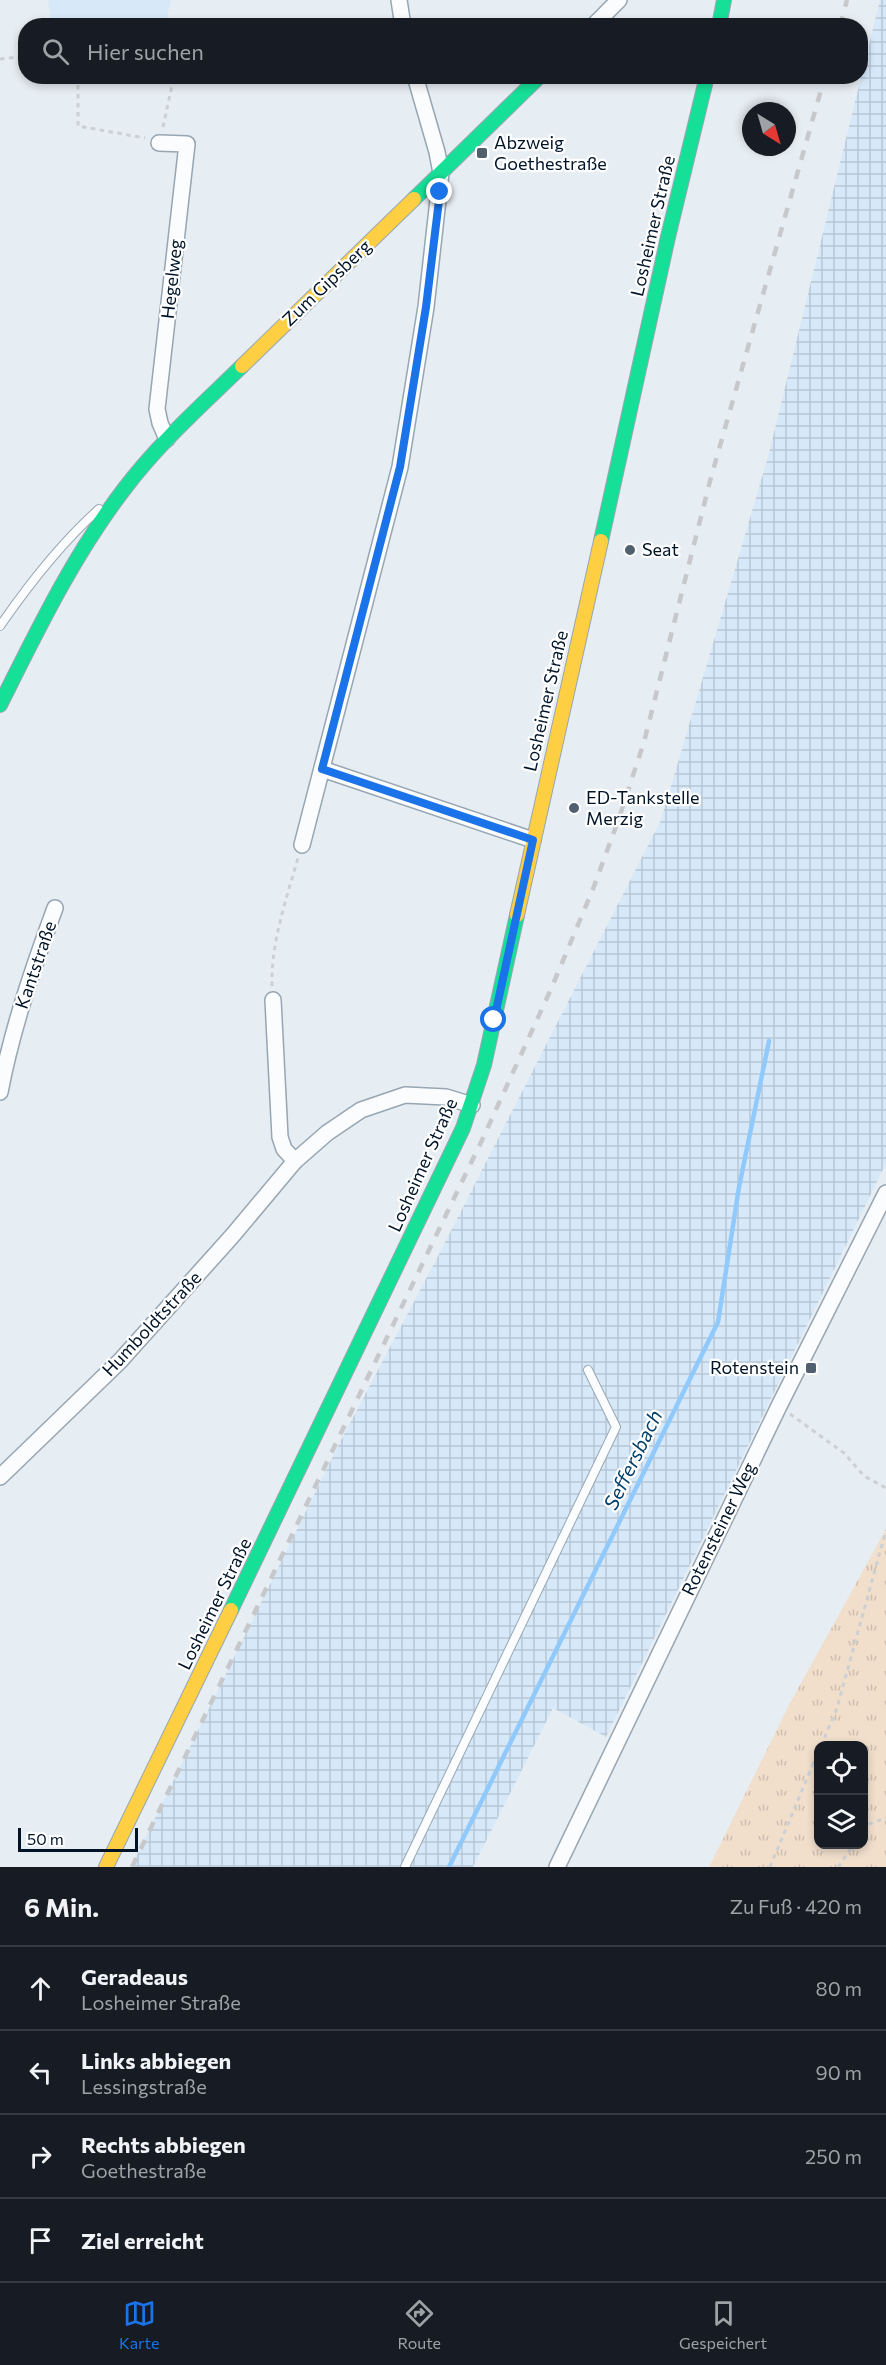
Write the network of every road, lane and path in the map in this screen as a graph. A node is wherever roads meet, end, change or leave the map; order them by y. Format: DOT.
graph roads {
  1 [pos="399,0"];
  2 [pos="619,0"];
  3 [pos="724,0"];
  4 [pos="402,18"];
  5 [pos="601,18"];
  6 [pos="720,18"];
  7 [pos="18,57"];
  8 [pos="0,59"];
  9 [pos="78,84"];
  10 [pos="172,84"];
  11 [pos="417,84"];
  12 [pos="532,84"];
  13 [pos="705,84"];
  14 [pos="144,137"];
  15 [pos="159,143"];
  16 [pos="441,173"];
  17 [pos="167,439"];
  18 [pos="120,494"];
  19 [pos="0,626"];
  20 [pos="0,705"];
  21 [pos="322,769"];
  22 [pos="533,840"];
  23 [pos="302,845"];
  24 [pos="55,908"];
  25 [pos="273,1000"];
  26 [pos="0,1092"];
  27 [pos="471,1105"];
  28 [pos="295,1161"];
  29 [pos="886,1192"];
  30 [pos="588,1370"];
  31 [pos="779,1406"];
  32 [pos="0,1476"];
  33 [pos="886,1488"];
  34 [pos="886,1530"];
  35 [pos="823,1741"];
  36 [pos="814,1764"];
  37 [pos="886,1818"];
  38 [pos="868,1826"];
  39 [pos="851,1849"];
  40 [pos="106,1867"];
  41 [pos="405,1867"];
  42 [pos="556,1867"];
  43 [pos="770,1867"];
  44 [pos="838,1867"];
  1 -- 4 [label="street"];
  2 -- 5 [label="street"];
  3 -- 6 [label="main road"];
  7 -- 8 [label="path"];
  9 -- 14 [label="path"];
  10 -- 15 [label="path"];
  11 -- 16 [label="street"];
  12 -- 16 [label="main road, Zum Gipsberg"];
  13 -- 22 [label="main road, Losheimer Straße"];
  15 -- 17 [label="street, Hegelweg"];
  16 -- 17 [label="main road, Zum Gipsberg"];
  16 -- 21 [label="street"];
  17 -- 18 [label="main road, Zum Gipsberg"];
  18 -- 19 [label="lane, Zum Gipsberg"];
  18 -- 20 [label="main road, Zum Gipsberg"];
  21 -- 22 [label="street"];
  21 -- 23 [label="street"];
  22 -- 27 [label="main road, Losheimer Straße"];
  23 -- 25 [label="path"];
  24 -- 26 [label="street, Kantstraße"];
  25 -- 28 [label="street"];
  27 -- 28 [label="street, Humboldtstraße"];
  27 -- 40 [label="main road, Losheimer Straße"];
  28 -- 32 [label="street, Humboldtstraße"];
  29 -- 31 [label="street, Rotensteiner Weg"];
  30 -- 41 [label="lane"];
  31 -- 33 [label="path"];
  31 -- 42 [label="street, Rotensteiner Weg"];
  34 -- 35 [label="path"];
  36 -- 43 [label="path"];
  37 -- 38 [label="path"];
  39 -- 44 [label="path"];
}
